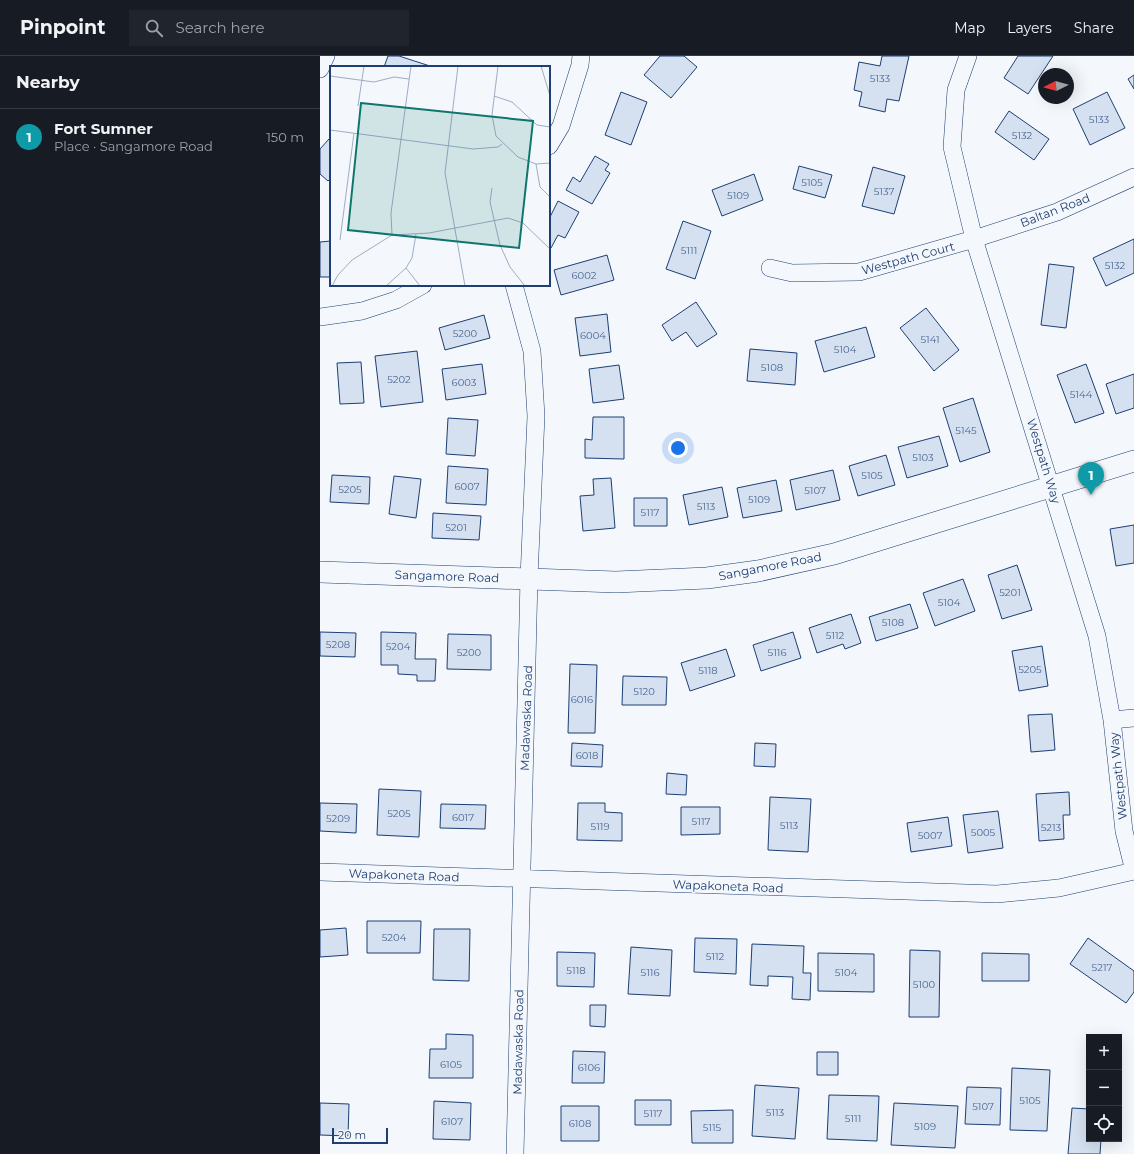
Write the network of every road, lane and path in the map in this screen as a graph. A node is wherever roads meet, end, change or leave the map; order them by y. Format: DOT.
graph roads {
  1 [pos="326,56"];
  2 [pos="581,56"];
  3 [pos="968,56"];
  4 [pos="320,69"];
  5 [pos="550,144"];
  6 [pos="1134,177"];
  7 [pos="974,239"];
  8 [pos="770,268"];
  9 [pos="421,286"];
  10 [pos="514,286"];
  11 [pos="320,317"];
  12 [pos="1134,461"];
  13 [pos="1052,486"];
  14 [pos="320,572"];
  15 [pos="529,578"];
  16 [pos="1134,718"];
  17 [pos="1112,720"];
  18 [pos="1134,871"];
  19 [pos="320,872"];
  20 [pos="522,879"];
  21 [pos="515,1154"];
  1 -- 4 [label="street"];
  2 -- 5 [label="street"];
  3 -- 7 [label="street, Westpath Way"];
  6 -- 7 [label="street, Baltan Road"];
  7 -- 8 [label="street, Westpath Court"];
  7 -- 13 [label="street, Westpath Way"];
  9 -- 11 [label="street"];
  10 -- 15 [label="street, Madawaska Road"];
  12 -- 13 [label="street, Sangamore Road"];
  13 -- 15 [label="street, Sangamore Road"];
  13 -- 17 [label="street, Westpath Way"];
  14 -- 15 [label="street, Sangamore Road"];
  15 -- 20 [label="street, Madawaska Road"];
  16 -- 17 [label="street"];
  17 -- 18 [label="street, Westpath Way"];
  18 -- 20 [label="street, Wapakoneta Road"];
  19 -- 20 [label="street, Wapakoneta Road"];
  20 -- 21 [label="street, Madawaska Road"];
}
